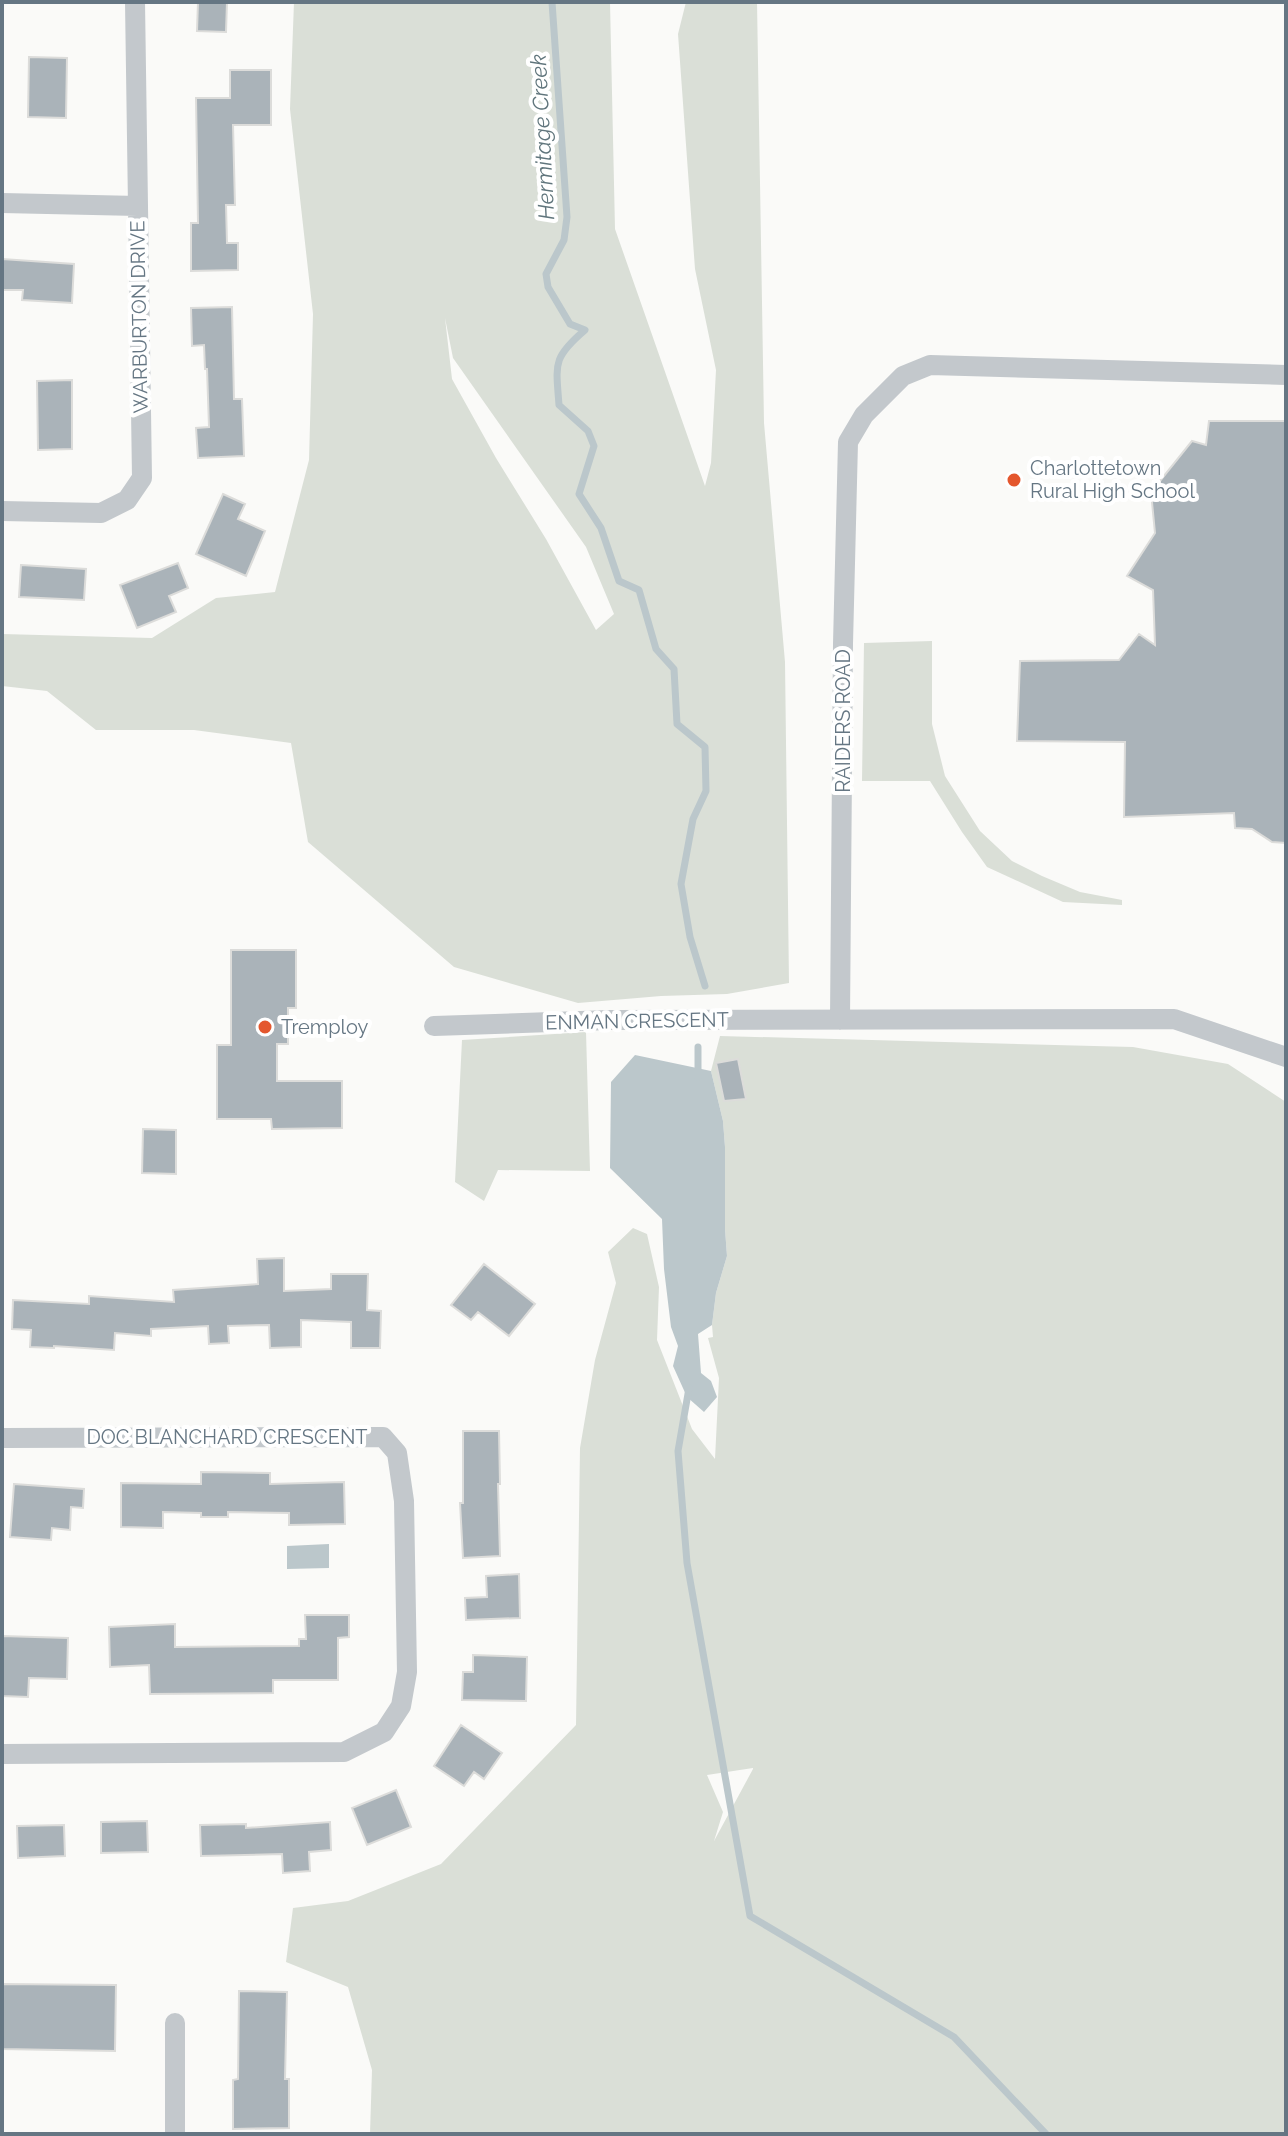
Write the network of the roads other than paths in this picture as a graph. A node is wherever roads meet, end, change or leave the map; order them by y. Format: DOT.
graph roads {
  1 [pos="135,2"];
  2 [pos="2,203"];
  3 [pos="138,206"];
  4 [pos="1286,375"];
  5 [pos="2,511"];
  6 [pos="840,1020"];
  7 [pos="434,1026"];
  8 [pos="1286,1057"];
  9 [pos="2,1438"];
  10 [pos="2,1754"];
  11 [pos="175,2023"];
  12 [pos="175,2134"];
  1 -- 3 [label="street, WARBURTON DRIVE"];
  2 -- 3 [label="street"];
  3 -- 5 [label="street, WARBURTON DRIVE"];
  4 -- 6 [label="street, RAIDERS ROAD"];
  6 -- 7 [label="street, ENMAN CRESCENT"];
  6 -- 8 [label="street"];
  9 -- 10 [label="street, DOC BLANCHARD CRESCENT"];
  11 -- 12 [label="street"];
}
